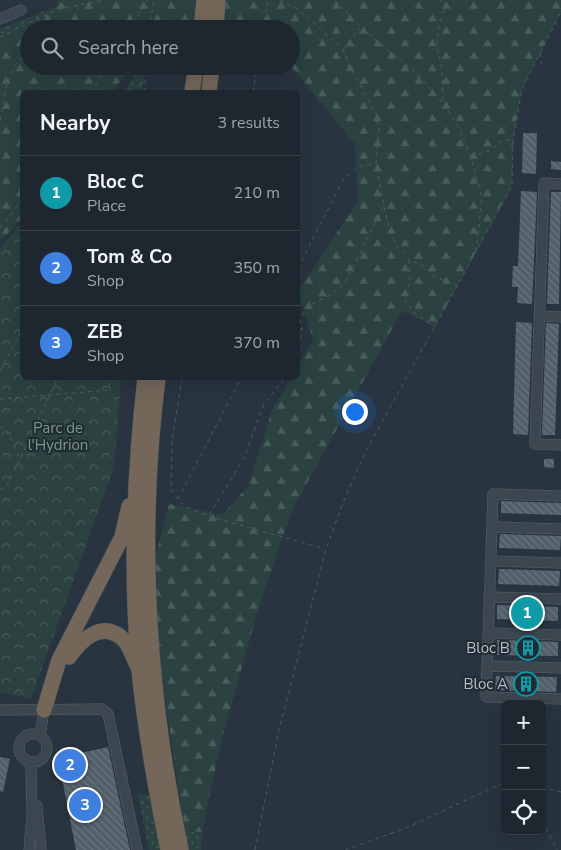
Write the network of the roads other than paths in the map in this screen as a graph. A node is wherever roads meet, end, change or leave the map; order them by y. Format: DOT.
graph roads {
  1 [pos="204,0"];
  2 [pos="214,0"];
  3 [pos="218,0"];
  4 [pos="22,10"];
  5 [pos="0,19"];
  6 [pos="202,20"];
  7 [pos="215,20"];
  8 [pos="216,20"];
  9 [pos="195,75"];
  10 [pos="211,75"];
  11 [pos="192,90"];
  12 [pos="209,90"];
  13 [pos="561,184"];
  14 [pos="540,316"];
  15 [pos="561,317"];
  16 [pos="145,380"];
  17 [pos="158,380"];
  18 [pos="561,445"];
  19 [pos="134,488"];
  20 [pos="561,496"];
  21 [pos="492,527"];
  22 [pos="561,529"];
  23 [pos="491,561"];
  24 [pos="561,563"];
  25 [pos="490,596"];
  26 [pos="561,599"];
  27 [pos="488,633"];
  28 [pos="561,635"];
  29 [pos="487,666"];
  30 [pos="561,668"];
  31 [pos="140,670"];
  32 [pos="561,699"];
  33 [pos="0,710"];
  34 [pos="44,710"];
  35 [pos="40,736"];
  36 [pos="32,763"];
  37 [pos="29,850"];
  38 [pos="41,850"];
  39 [pos="138,850"];
  40 [pos="168,850"];
  41 [pos="181,850"];
  1 -- 6 [label="highway"];
  2 -- 7 [label="highway"];
  3 -- 8 [label="highway"];
  4 -- 5 [label="lane"];
  9 -- 11 [label="highway"];
  10 -- 12 [label="highway"];
  13 -- 14 [label="lane"];
  14 -- 15 [label="lane"];
  14 -- 18 [label="lane"];
  16 -- 19 [label="highway"];
  17 -- 41 [label="highway"];
  19 -- 31 [label="highway"];
  19 -- 34 [label="highway"];
  20 -- 21 [label="lane"];
  21 -- 22 [label="lane"];
  21 -- 23 [label="lane"];
  23 -- 24 [label="lane"];
  23 -- 25 [label="lane"];
  25 -- 26 [label="lane"];
  25 -- 27 [label="lane"];
  27 -- 28 [label="lane"];
  27 -- 29 [label="lane"];
  29 -- 30 [label="lane"];
  29 -- 32 [label="lane"];
  31 -- 34 [label="highway"];
  31 -- 40 [label="highway"];
  33 -- 34 [label="lane"];
  34 -- 35 [label="lane"];
  34 -- 39 [label="lane"];
  35 -- 36 [label="lane"];
  35 -- 36 [label="lane"];
  36 -- 37 [label="lane"];
  36 -- 38 [label="lane"];
}
